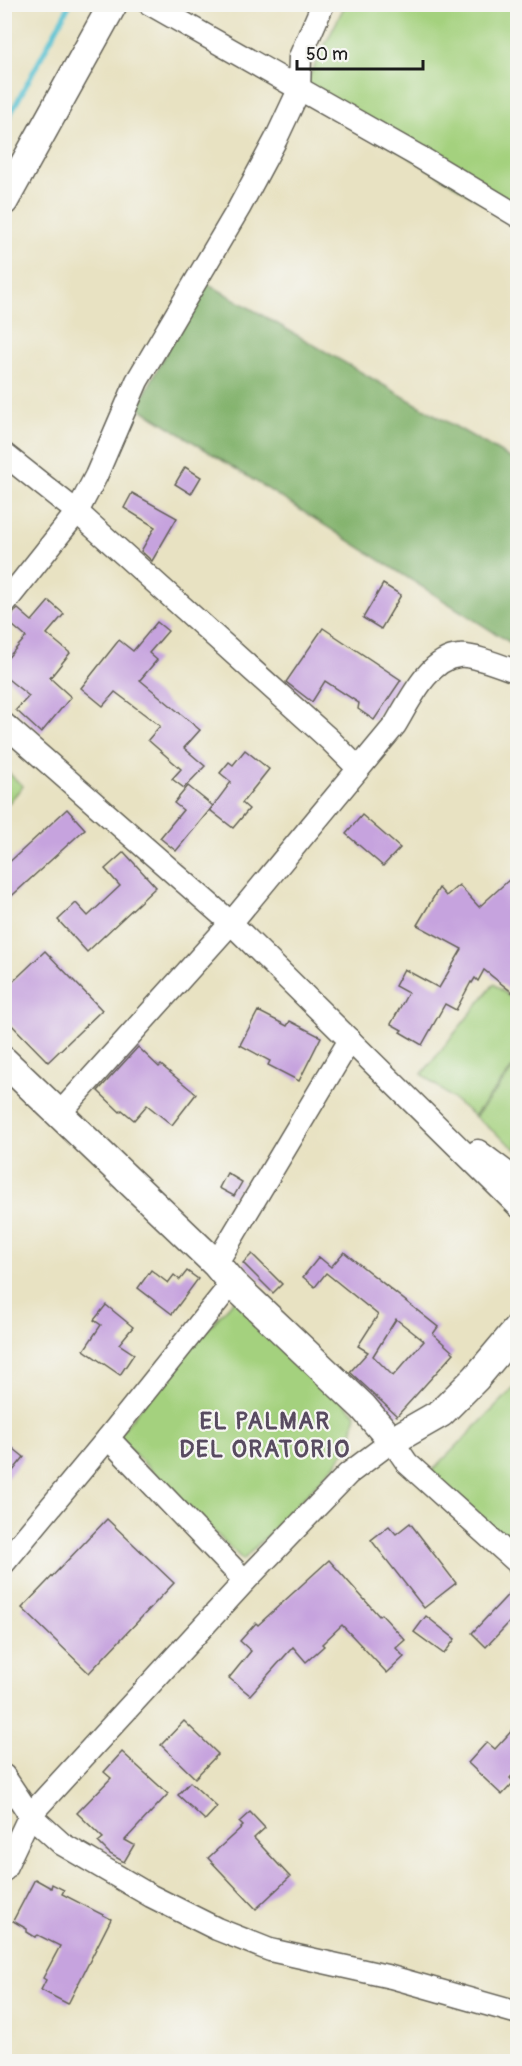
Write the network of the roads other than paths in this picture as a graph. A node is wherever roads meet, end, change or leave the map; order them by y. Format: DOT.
graph roads {
  1 [pos="113,4"];
  2 [pos="150,4"];
  3 [pos="323,4"];
  4 [pos="299,90"];
  5 [pos="4,201"];
  6 [pos="518,216"];
  7 [pos="4,454"];
  8 [pos="77,512"];
  9 [pos="4,604"];
  10 [pos="518,672"];
  11 [pos="4,724"];
  12 [pos="358,768"];
  13 [pos="231,923"];
  14 [pos="350,1040"];
  15 [pos="4,1061"];
  16 [pos="406,1095"];
  17 [pos="59,1114"];
  18 [pos="518,1181"];
  19 [pos="518,1206"];
  20 [pos="224,1273"];
  21 [pos="518,1328"];
  22 [pos="108,1438"];
  23 [pos="392,1441"];
  24 [pos="4,1563"];
  25 [pos="518,1563"];
  26 [pos="245,1581"];
  27 [pos="4,1776"];
  28 [pos="30,1815"];
  29 [pos="4,1870"];
  30 [pos="518,2013"];
  1 -- 5 [label="main road"];
  2 -- 4 [label="street"];
  3 -- 4 [label="street"];
  4 -- 6 [label="street"];
  4 -- 8 [label="street"];
  7 -- 8 [label="street"];
  8 -- 9 [label="street"];
  8 -- 12 [label="street"];
  10 -- 12 [label="street"];
  11 -- 13 [label="street"];
  12 -- 13 [label="street"];
  13 -- 14 [label="street"];
  13 -- 17 [label="street"];
  14 -- 16 [label="street"];
  14 -- 20 [label="street"];
  15 -- 17 [label="main road"];
  16 -- 18 [label="street"];
  16 -- 19 [label="street"];
  17 -- 20 [label="main road"];
  20 -- 22 [label="street"];
  20 -- 23 [label="main road"];
  21 -- 23 [label="main road"];
  22 -- 24 [label="street"];
  22 -- 26 [label="street"];
  23 -- 25 [label="street"];
  23 -- 26 [label="street"];
  26 -- 28 [label="street"];
  27 -- 28 [label="street"];
  28 -- 29 [label="street"];
  28 -- 30 [label="street"];
}
